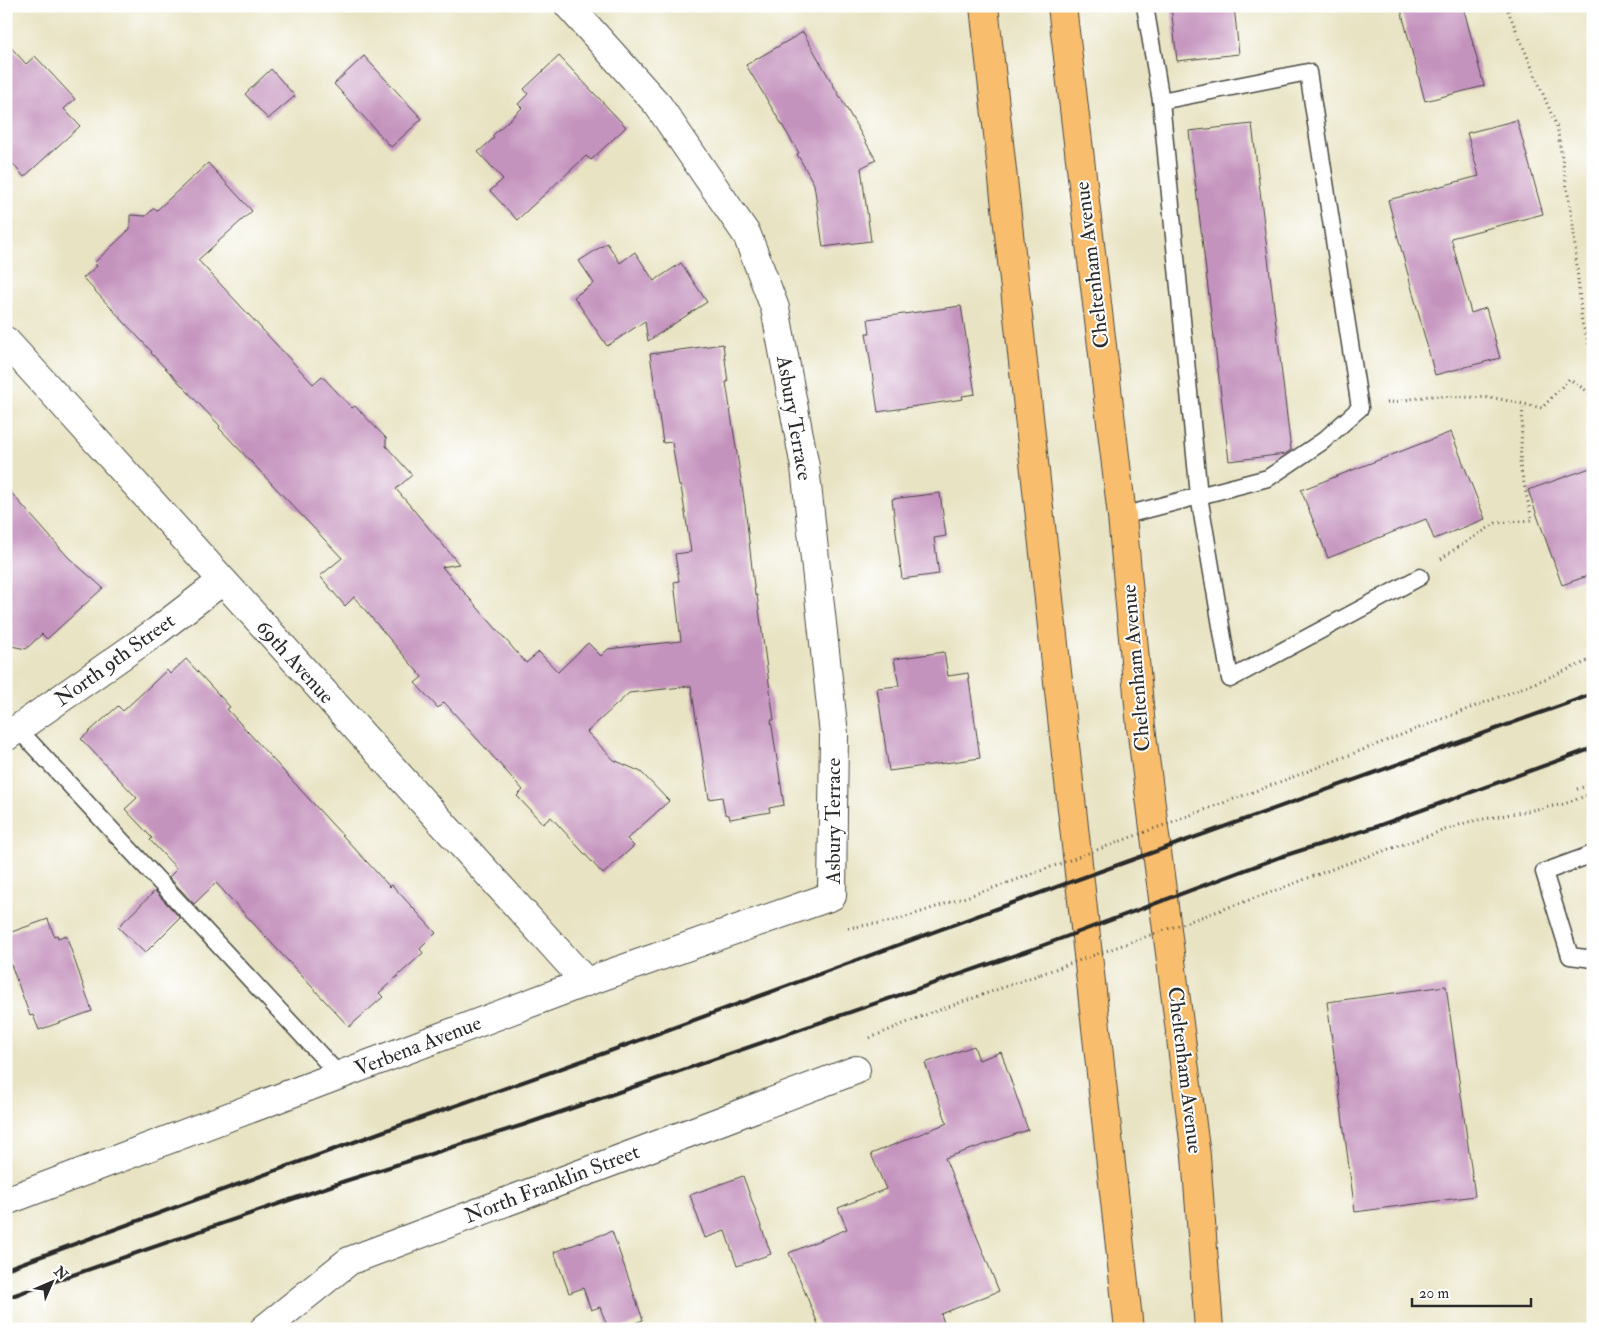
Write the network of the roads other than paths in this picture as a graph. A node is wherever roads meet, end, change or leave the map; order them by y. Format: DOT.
graph roads {
  1 [pos="569,6"];
  2 [pos="984,6"];
  3 [pos="1062,6"];
  4 [pos="1145,6"];
  5 [pos="1161,101"];
  6 [pos="6,341"];
  7 [pos="1199,496"];
  8 [pos="1122,516"];
  9 [pos="1420,577"];
  10 [pos="222,581"];
  11 [pos="12,733"];
  12 [pos="1593,854"];
  13 [pos="832,896"];
  14 [pos="1593,959"];
  15 [pos="586,982"];
  16 [pos="856,1070"];
  17 [pos="340,1076"];
  18 [pos="6,1201"];
  19 [pos="264,1329"];
  20 [pos="1129,1329"];
  21 [pos="1209,1329"];
  1 -- 13 [label="street, Asbury Terrace"];
  2 -- 20 [label="highway"];
  3 -- 8 [label="highway, Cheltenham Avenue"];
  4 -- 5 [label="lane"];
  5 -- 7 [label="lane"];
  5 -- 7 [label="lane"];
  6 -- 10 [label="street, 69th Avenue"];
  7 -- 8 [label="lane"];
  7 -- 9 [label="lane"];
  8 -- 21 [label="highway, Cheltenham Avenue"];
  10 -- 11 [label="street, North 9th Street"];
  10 -- 15 [label="street, 69th Avenue"];
  11 -- 17 [label="lane"];
  12 -- 14 [label="lane"];
  13 -- 15 [label="street, Verbena Avenue"];
  15 -- 17 [label="street, Verbena Avenue"];
  16 -- 19 [label="street, North Franklin Street"];
  17 -- 18 [label="street, Verbena Avenue"];
}
